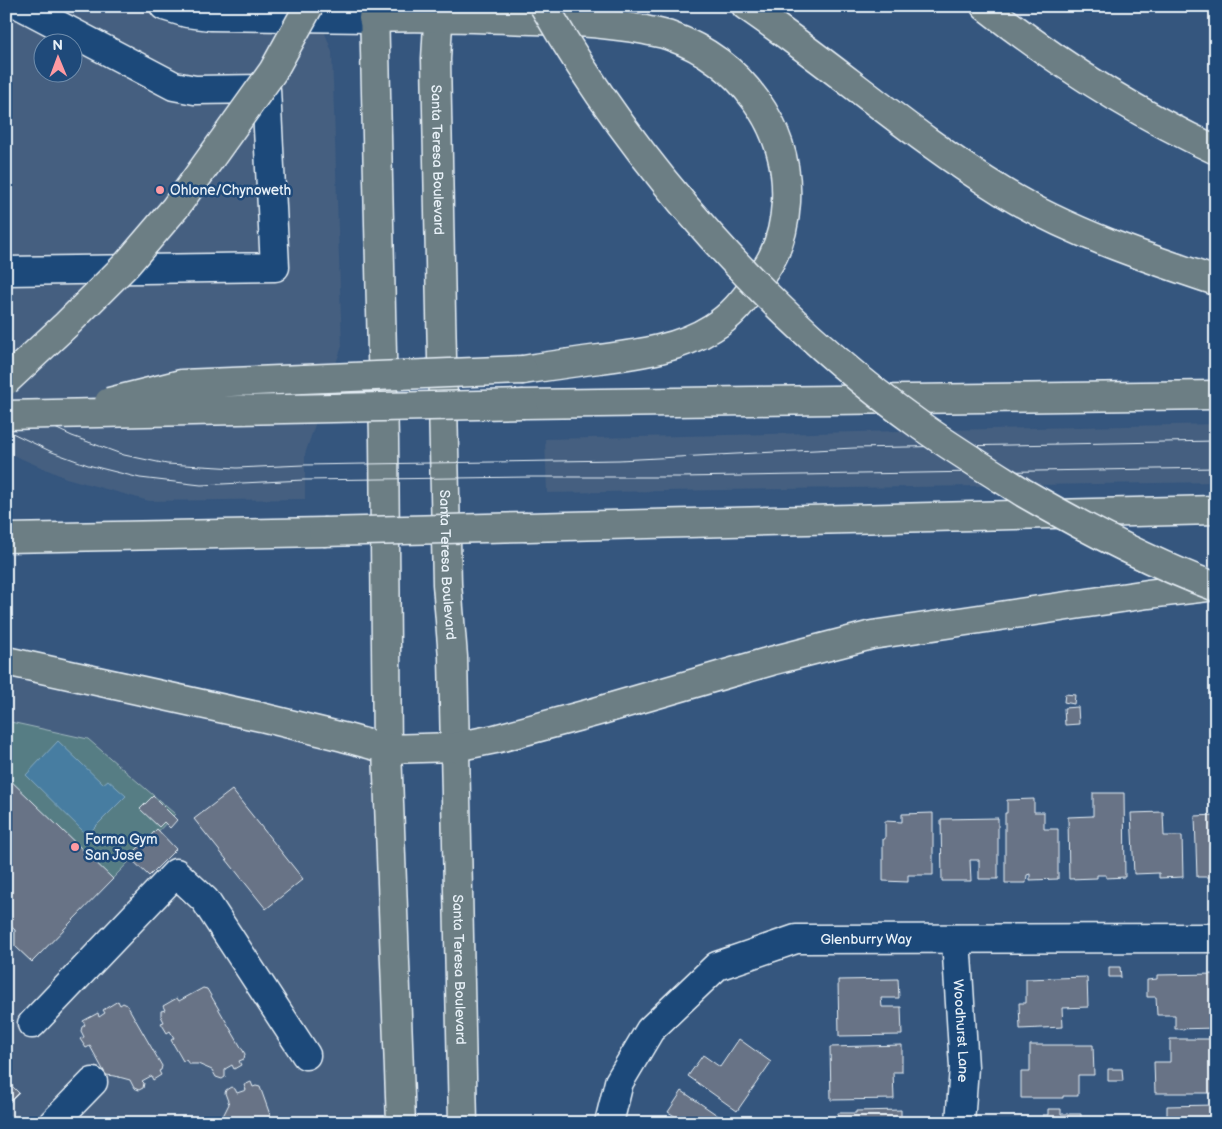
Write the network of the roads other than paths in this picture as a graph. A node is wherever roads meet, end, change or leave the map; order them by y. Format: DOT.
graph roads {
  1 [pos="22,6"];
  2 [pos="164,6"];
  3 [pos="309,6"];
  4 [pos="544,6"];
  5 [pos="746,6"];
  6 [pos="985,6"];
  7 [pos="438,11"];
  8 [pos="373,12"];
  9 [pos="1216,150"];
  10 [pos="6,271"];
  11 [pos="1216,281"];
  12 [pos="6,381"];
  13 [pos="1216,395"];
  14 [pos="62,414"];
  15 [pos="6,415"];
  16 [pos="1216,510"];
  17 [pos="6,538"];
  18 [pos="1216,587"];
  19 [pos="6,660"];
  20 [pos="455,747"];
  21 [pos="387,749"];
  22 [pos="1216,938"];
  23 [pos="956,939"];
  24 [pos="32,1024"];
  25 [pos="306,1056"];
  26 [pos="93,1082"];
  27 [pos="53,1123"];
  28 [pos="401,1123"];
  29 [pos="463,1123"];
  30 [pos="609,1123"];
  31 [pos="960,1123"];
  1 -- 10 [label="street"];
  2 -- 8 [label="street"];
  3 -- 12 [label="main road, bridge"];
  4 -- 18 [label="main road, bridge"];
  5 -- 11 [label="main road"];
  6 -- 9 [label="main road"];
  7 -- 8 [label="main road"];
  7 -- 14 [label="main road, bridge"];
  7 -- 20 [label="main road, Santa Teresa Boulevard"];
  8 -- 21 [label="main road"];
  13 -- 14 [label="main road, bridge"];
  14 -- 15 [label="main road, bridge"];
  16 -- 17 [label="main road, bridge"];
  18 -- 20 [label="main road"];
  19 -- 21 [label="main road"];
  20 -- 21 [label="main road"];
  20 -- 29 [label="main road, Santa Teresa Boulevard"];
  21 -- 28 [label="main road"];
  22 -- 23 [label="street, Glenburry Way"];
  23 -- 30 [label="street, Glenburry Way"];
  23 -- 31 [label="street, Woodhurst Lane"];
  24 -- 25 [label="street"];
  26 -- 27 [label="street"];
}
